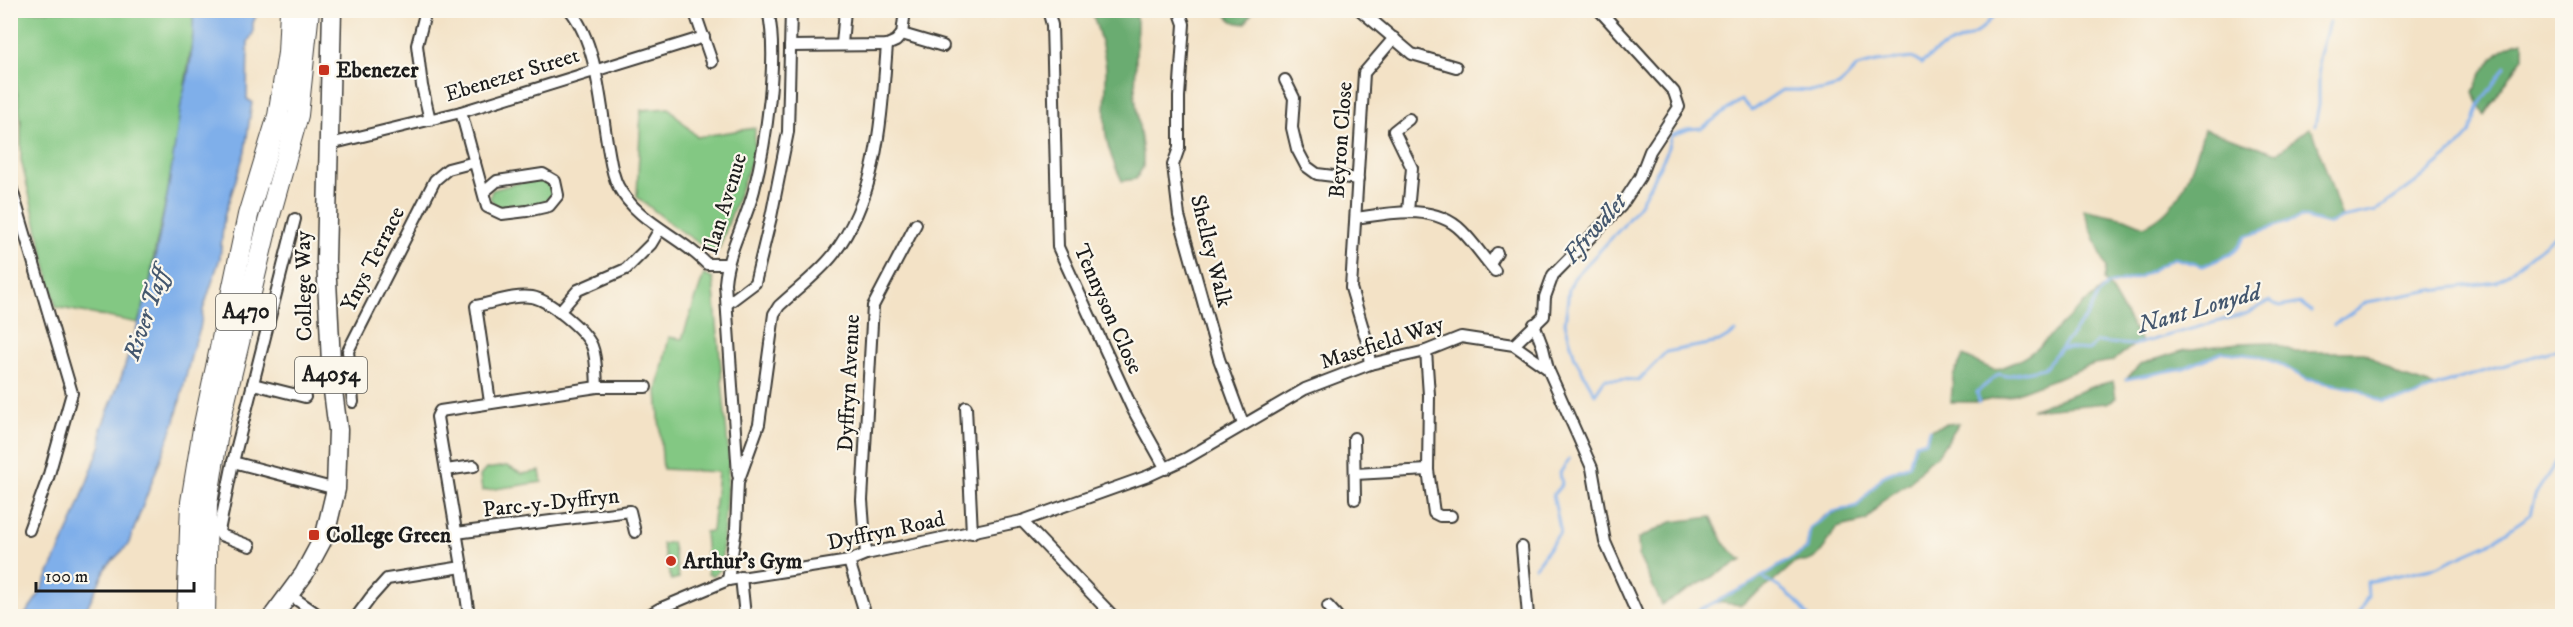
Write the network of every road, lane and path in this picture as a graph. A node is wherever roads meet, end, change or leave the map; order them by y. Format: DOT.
graph roads {
  1 [pos="290,10"];
  2 [pos="309,10"];
  3 [pos="333,10"];
  4 [pos="426,10"];
  5 [pos="570,10"];
  6 [pos="694,10"];
  7 [pos="768,10"];
  8 [pos="791,10"];
  9 [pos="845,10"];
  10 [pos="905,10"];
  11 [pos="1048,10"];
  12 [pos="1179,10"];
  13 [pos="1360,10"];
  14 [pos="1599,10"];
  15 [pos="902,34"];
  16 [pos="704,37"];
  17 [pos="1394,39"];
  18 [pos="842,44"];
  19 [pos="887,45"];
  20 [pos="790,46"];
  21 [pos="943,46"];
  22 [pos="712,63"];
  23 [pos="1456,67"];
  24 [pos="596,71"];
  25 [pos="1285,80"];
  26 [pos="461,112"];
  27 [pos="1409,119"];
  28 [pos="430,120"];
  29 [pos="330,144"];
  30 [pos="475,162"];
  31 [pos="1358,179"];
  32 [pos="10,183"];
  33 [pos="484,192"];
  34 [pos="1408,211"];
  35 [pos="1356,218"];
  36 [pos="295,219"];
  37 [pos="916,224"];
  38 [pos="660,229"];
  39 [pos="1497,254"];
  40 [pos="727,264"];
  41 [pos="727,304"];
  42 [pos="559,312"];
  43 [pos="1534,324"];
  44 [pos="1514,345"];
  45 [pos="1426,351"];
  46 [pos="1370,364"];
  47 [pos="1548,369"];
  48 [pos="253,384"];
  49 [pos="597,387"];
  50 [pos="646,387"];
  51 [pos="304,397"];
  52 [pos="353,402"];
  53 [pos="490,402"];
  54 [pos="966,407"];
  55 [pos="1243,424"];
  56 [pos="1354,438"];
  57 [pos="233,462"];
  58 [pos="474,465"];
  59 [pos="1166,469"];
  60 [pos="446,470"];
  61 [pos="1428,470"];
  62 [pos="1355,474"];
  63 [pos="738,482"];
  64 [pos="336,489"];
  65 [pos="1355,499"];
  66 [pos="1066,504"];
  67 [pos="1451,516"];
  68 [pos="1022,521"];
  69 [pos="29,530"];
  70 [pos="635,532"];
  71 [pos="456,533"];
  72 [pos="972,533"];
  73 [pos="250,546"];
  74 [pos="1522,547"];
  75 [pos="866,554"];
  76 [pos="849,561"];
  77 [pos="462,567"];
  78 [pos="741,577"];
  79 [pos="728,580"];
  80 [pos="290,595"];
  81 [pos="1328,606"];
  82 [pos="187,616"];
  83 [pos="205,616"];
  84 [pos="273,616"];
  85 [pos="320,616"];
  86 [pos="357,616"];
  87 [pos="469,616"];
  88 [pos="647,616"];
  89 [pos="745,616"];
  90 [pos="866,616"];
  91 [pos="1113,616"];
  92 [pos="1337,616"];
  93 [pos="1528,616"];
  94 [pos="1638,616"];
  1 -- 82 [label="highway, A470"];
  2 -- 83 [label="highway, A470"];
  3 -- 29 [label="main road, A4054"];
  4 -- 28 [label="street"];
  5 -- 24 [label="street"];
  6 -- 16 [label="street"];
  7 -- 40 [label="street, Ilan Avenue"];
  8 -- 20 [label="street"];
  9 -- 18 [label="street"];
  10 -- 15 [label="street"];
  11 -- 59 [label="street, Tennyson Close"];
  12 -- 55 [label="street, Shelley Walk"];
  13 -- 17 [label="street"];
  14 -- 43 [label="street"];
  15 -- 19 [label="street"];
  15 -- 21 [label="street"];
  16 -- 22 [label="street"];
  16 -- 24 [label="street, Ebenezer Street"];
  17 -- 23 [label="street"];
  17 -- 31 [label="street, Beyron Close"];
  18 -- 19 [label="street"];
  18 -- 20 [label="street"];
  19 -- 63 [label="street"];
  20 -- 41 [label="street"];
  24 -- 26 [label="street, Ebenezer Street"];
  24 -- 38 [label="street"];
  25 -- 31 [label="street"];
  26 -- 28 [label="street, Ebenezer Street"];
  26 -- 30 [label="street"];
  27 -- 34 [label="street"];
  28 -- 29 [label="street, Ebenezer Street"];
  29 -- 64 [label="main road, College Way / A4054"];
  30 -- 33 [label="street"];
  30 -- 52 [label="street, Ynys Terrace"];
  31 -- 35 [label="street, Beyron Close"];
  32 -- 69 [label="street"];
  33 -- 33 [label="street"];
  34 -- 35 [label="street"];
  34 -- 39 [label="street"];
  35 -- 46 [label="street, Beyron Close"];
  36 -- 48 [label="street"];
  37 -- 75 [label="street, Dyffryn Avenue"];
  38 -- 40 [label="street"];
  38 -- 42 [label="street"];
  40 -- 41 [label="street, Ilan Avenue"];
  41 -- 63 [label="street, Ilan Avenue"];
  42 -- 49 [label="street"];
  42 -- 53 [label="street"];
  43 -- 44 [label="street"];
  43 -- 47 [label="street"];
  44 -- 45 [label="street, Masefield Way"];
  44 -- 47 [label="street, Masefield Way"];
  45 -- 46 [label="street, Masefield Way"];
  45 -- 61 [label="street"];
  46 -- 55 [label="street, Masefield Way"];
  47 -- 94 [label="street"];
  48 -- 51 [label="street"];
  48 -- 57 [label="street"];
  49 -- 50 [label="street"];
  49 -- 53 [label="street"];
  53 -- 60 [label="street, Parc-y-Dyffryn"];
  54 -- 72 [label="street"];
  55 -- 59 [label="street, Masefield Way"];
  56 -- 62 [label="street"];
  57 -- 64 [label="street"];
  57 -- 73 [label="street"];
  58 -- 60 [label="street"];
  59 -- 66 [label="street, Masefield Way"];
  60 -- 71 [label="street, Parc-y-Dyffryn"];
  61 -- 62 [label="street"];
  61 -- 67 [label="street"];
  62 -- 65 [label="street"];
  63 -- 79 [label="street"];
  64 -- 80 [label="main road, College Way / A4054"];
  66 -- 68 [label="street, Dyffryn Road"];
  68 -- 72 [label="street, Dyffryn Road"];
  68 -- 91 [label="street"];
  70 -- 71 [label="street, Parc-y-Dyffryn"];
  71 -- 77 [label="street, Parc-y-Dyffryn"];
  72 -- 75 [label="street, Dyffryn Road"];
  74 -- 93 [label="street"];
  75 -- 76 [label="street, Dyffryn Road"];
  76 -- 78 [label="street, Dyffryn Road"];
  76 -- 90 [label="street"];
  77 -- 86 [label="street"];
  77 -- 87 [label="street, Parc-y-Dyffryn"];
  78 -- 79 [label="street, Dyffryn Road"];
  78 -- 89 [label="street"];
  79 -- 88 [label="street, Dyffryn Road"];
  80 -- 84 [label="main road, A4054"];
  80 -- 85 [label="street"];
  81 -- 92 [label="street"];
}
